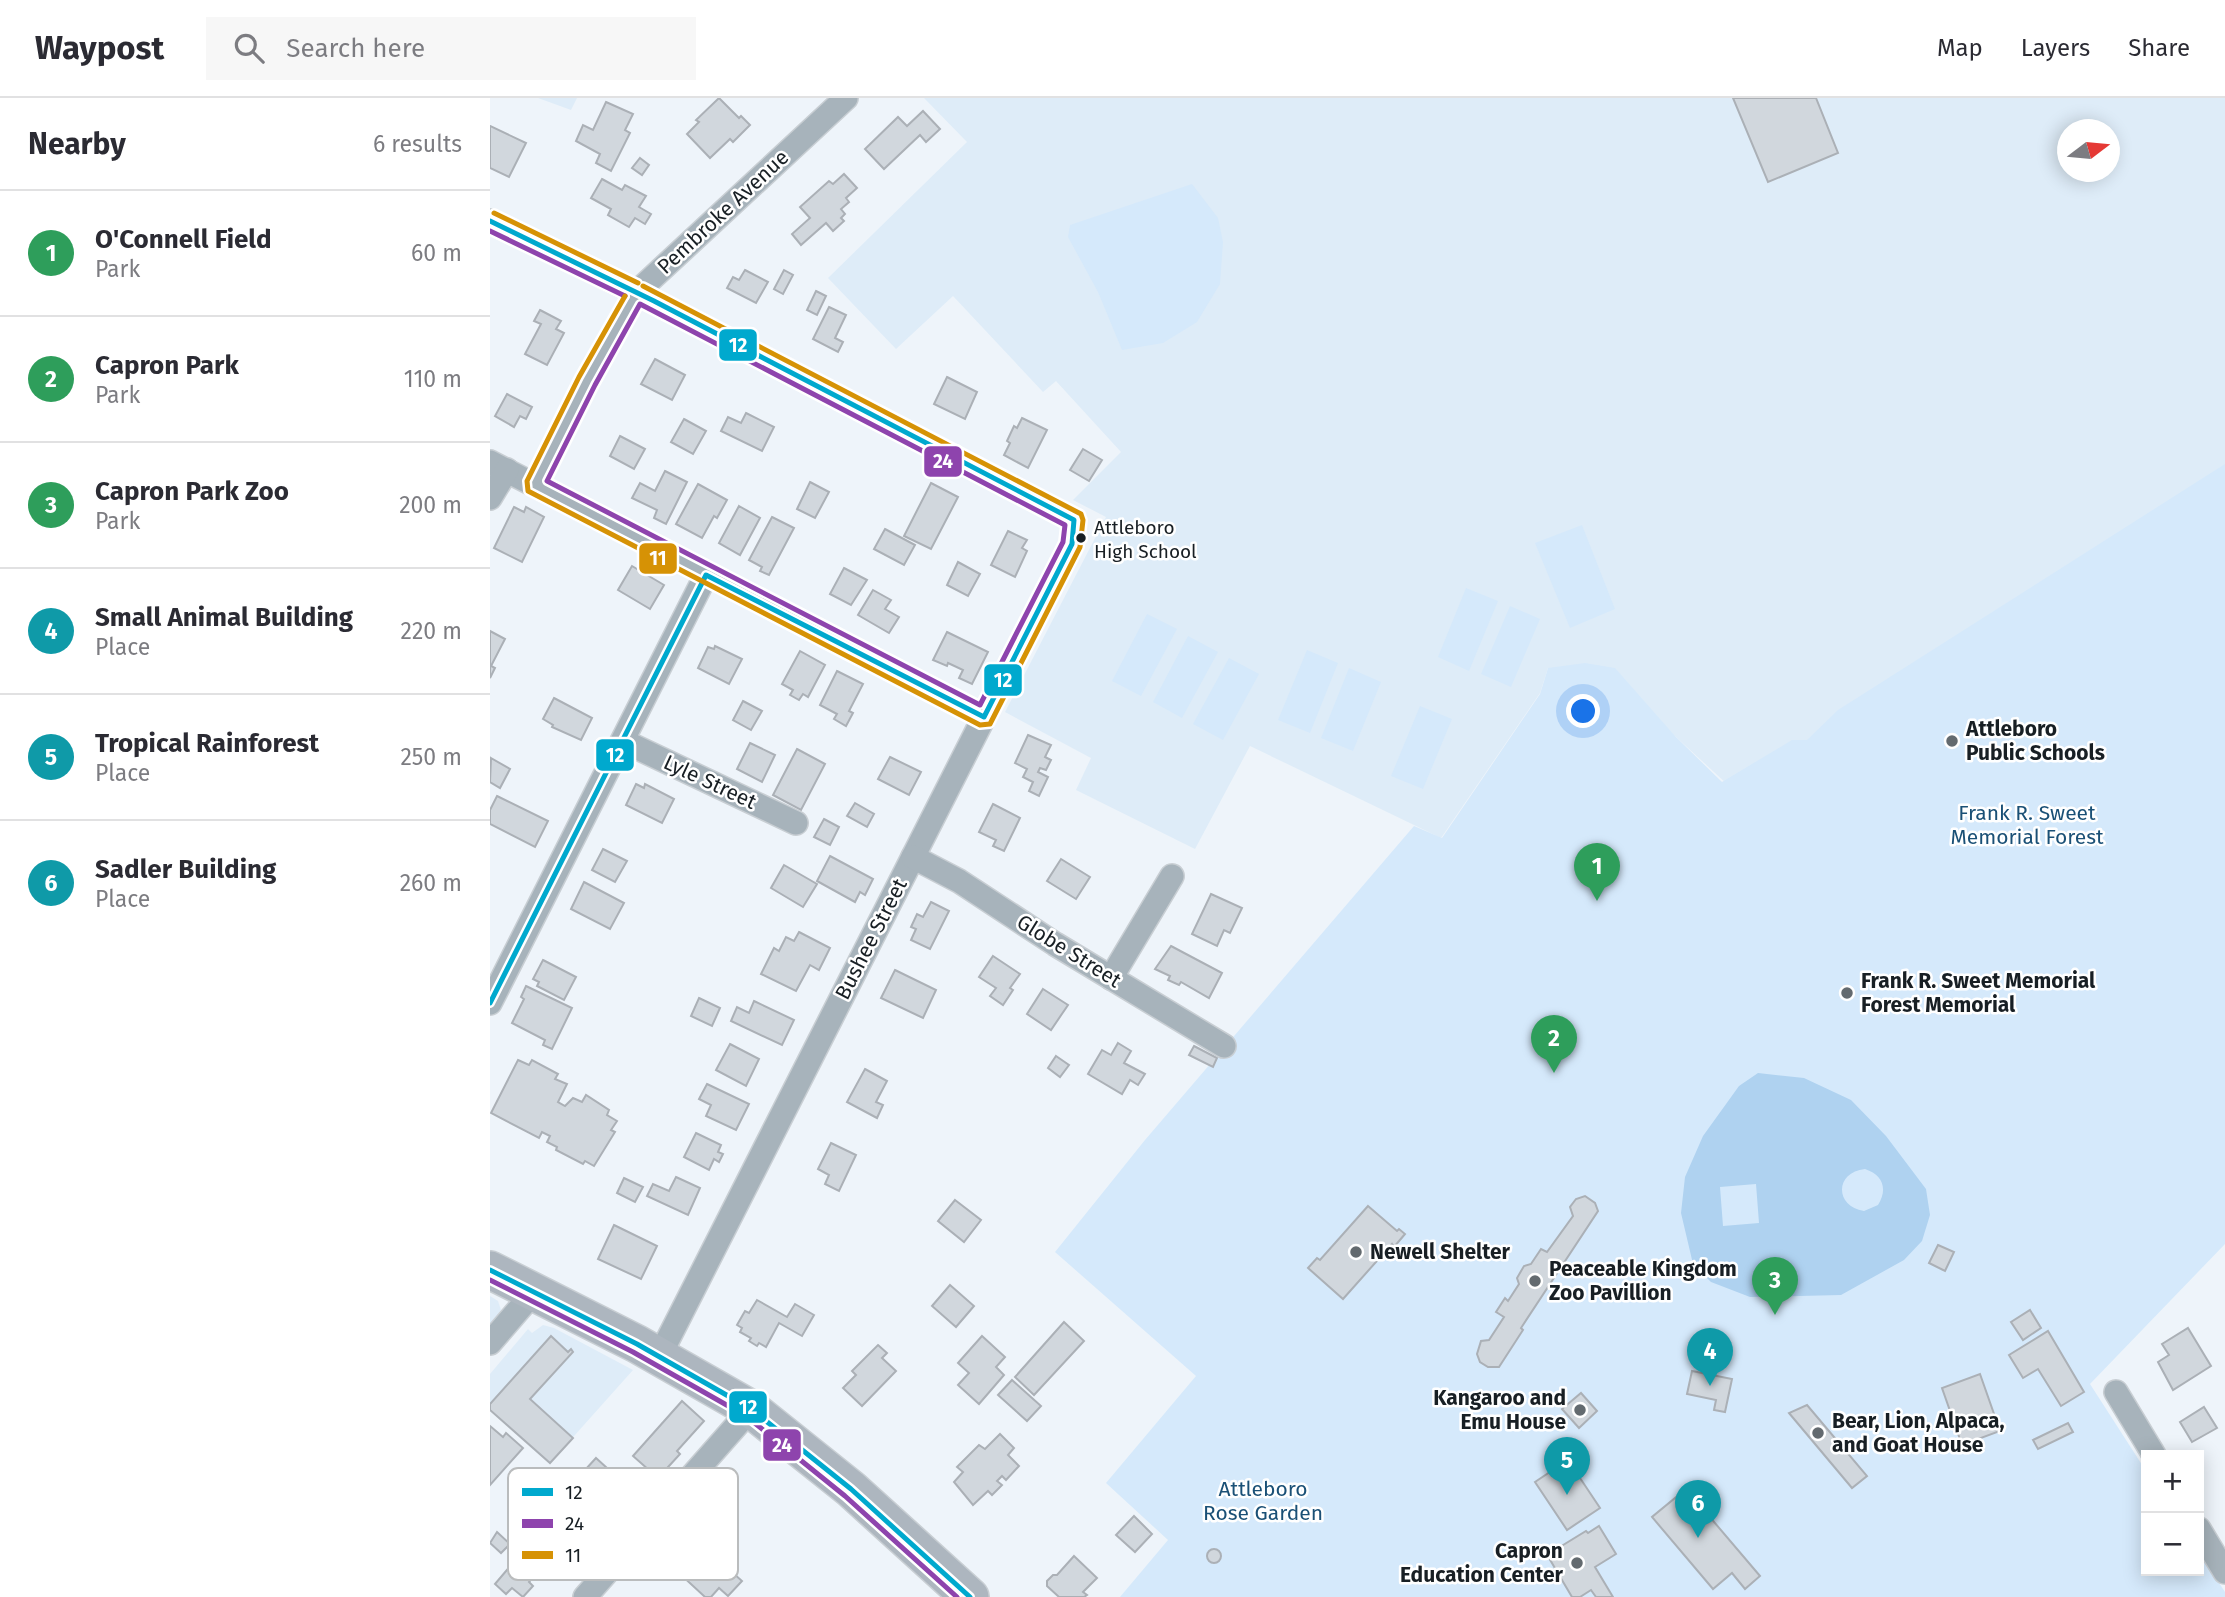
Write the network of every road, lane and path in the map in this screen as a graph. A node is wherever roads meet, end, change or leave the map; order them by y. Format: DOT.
graph roads {
  1 [pos="846,98"];
  2 [pos="490,221"];
  3 [pos="637,292"];
  4 [pos="499,466"];
  5 [pos="535,485"];
  6 [pos="490,498"];
  7 [pos="706,575"];
  8 [pos="984,717"];
  9 [pos="623,741"];
  10 [pos="796,823"];
  11 [pos="913,856"];
  12 [pos="1172,877"];
  13 [pos="1111,978"];
  14 [pos="490,1003"];
  15 [pos="1224,1046"];
  16 [pos="490,1270"];
  17 [pos="533,1293"];
  18 [pos="490,1343"];
  19 [pos="659,1357"];
  20 [pos="2116,1392"];
  21 [pos="751,1409"];
  22 [pos="2151,1450"];
  23 [pos="699,1468"];
  24 [pos="2204,1537"];
  25 [pos="2225,1572"];
  26 [pos="600,1580"];
  27 [pos="585,1597"];
  28 [pos="970,1597"];
  1 -- 3 [label="street, Pembroke Avenue"];
  2 -- 3 [label="street"];
  3 -- 5 [label="street, Pembroke Avenue"];
  3 -- 8 [label="street, Bushee Street"];
  4 -- 5 [label="street"];
  4 -- 6 [label="street"];
  5 -- 7 [label="street"];
  7 -- 8 [label="street"];
  7 -- 9 [label="street"];
  8 -- 11 [label="street, Bushee Street"];
  9 -- 10 [label="street, Lyle Street"];
  9 -- 14 [label="street"];
  11 -- 13 [label="street, Globe Street"];
  11 -- 19 [label="street, Bushee Street"];
  12 -- 13 [label="street"];
  13 -- 15 [label="street, Globe Street"];
  16 -- 17 [label="highway"];
  17 -- 18 [label="street"];
  17 -- 19 [label="highway"];
  19 -- 21 [label="highway"];
  20 -- 22 [label="street"];
  21 -- 23 [label="street"];
  21 -- 28 [label="highway"];
  24 -- 25 [label="street"];
  26 -- 27 [label="street"];
}
